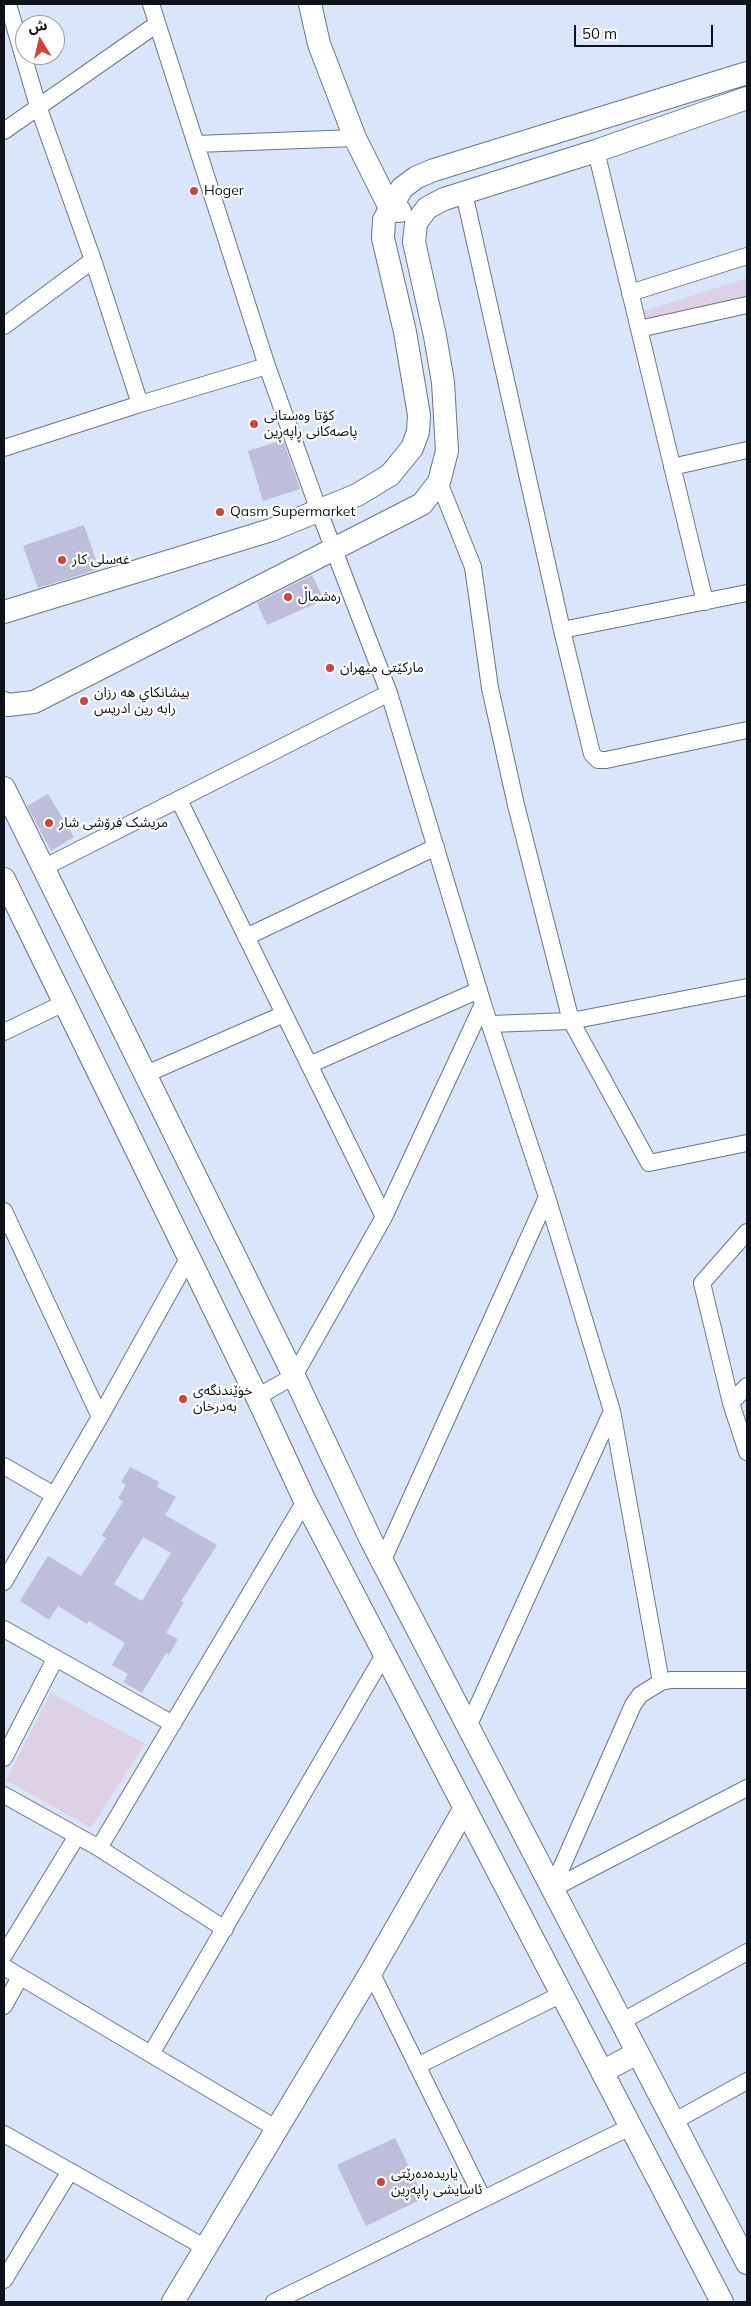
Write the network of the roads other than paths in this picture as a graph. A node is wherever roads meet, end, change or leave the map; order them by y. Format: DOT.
graph roads {
  1 [pos="8,4"];
  2 [pos="151,4"];
  3 [pos="310,4"];
  4 [pos="157,24"];
  5 [pos="747,72"];
  6 [pos="747,98"];
  7 [pos="38,106"];
  8 [pos="4,131"];
  9 [pos="355,138"];
  10 [pos="196,144"];
  11 [pos="596,151"];
  12 [pos="464,193"];
  13 [pos="391,210"];
  14 [pos="421,215"];
  15 [pos="747,256"];
  16 [pos="93,260"];
  17 [pos="630,292"];
  18 [pos="747,305"];
  19 [pos="4,326"];
  20 [pos="638,329"];
  21 [pos="267,366"];
  22 [pos="140,404"];
  23 [pos="4,448"];
  24 [pos="747,450"];
  25 [pos="672,466"];
  26 [pos="439,482"];
  27 [pos="319,512"];
  28 [pos="335,548"];
  29 [pos="747,593"];
  30 [pos="705,602"];
  31 [pos="4,612"];
  32 [pos="562,630"];
  33 [pos="389,693"];
  34 [pos="4,703"];
  35 [pos="747,730"];
  36 [pos="4,788"];
  37 [pos="178,800"];
  38 [pos="436,847"];
  39 [pos="43,868"];
  40 [pos="4,879"];
  41 [pos="246,937"];
  42 [pos="747,987"];
  43 [pos="481,997"];
  44 [pos="64,1004"];
  45 [pos="284,1014"];
  46 [pos="571,1022"];
  47 [pos="490,1024"];
  48 [pos="4,1032"];
  49 [pos="309,1065"];
  50 [pos="144,1075"];
  51 [pos="747,1143"];
  52 [pos="547,1197"];
  53 [pos="4,1212"];
  54 [pos="384,1217"];
  55 [pos="747,1232"];
  56 [pos="188,1257"];
  57 [pos="294,1376"];
  58 [pos="747,1386"];
  59 [pos="257,1397"];
  60 [pos="731,1404"];
  61 [pos="612,1411"];
  62 [pos="100,1417"];
  63 [pos="747,1452"];
  64 [pos="4,1466"];
  65 [pos="54,1495"];
  66 [pos="305,1501"];
  67 [pos="382,1562"];
  68 [pos="4,1582"];
  69 [pos="4,1629"];
  70 [pos="385,1653"];
  71 [pos="55,1659"];
  72 [pos="747,1680"];
  73 [pos="661,1682"];
  74 [pos="174,1724"];
  75 [pos="468,1727"];
  76 [pos="4,1758"];
  77 [pos="747,1788"];
  78 [pos="4,1795"];
  79 [pos="466,1808"];
  80 [pos="77,1836"];
  81 [pos="100,1848"];
  82 [pos="552,1889"];
  83 [pos="225,1929"];
  84 [pos="747,1952"];
  85 [pos="4,1955"];
  86 [pos="4,1967"];
  87 [pos="370,1972"];
  88 [pos="20,1977"];
  89 [pos="562,1994"];
  90 [pos="4,2006"];
  91 [pos="621,2022"];
  92 [pos="637,2053"];
  93 [pos="151,2054"];
  94 [pos="417,2066"];
  95 [pos="602,2072"];
  96 [pos="747,2081"];
  97 [pos="673,2122"];
  98 [pos="630,2127"];
  99 [pos="277,2129"];
  100 [pos="4,2134"];
  101 [pos="70,2171"];
  102 [pos="483,2199"];
  103 [pos="206,2248"];
  104 [pos="744,2250"];
  105 [pos="4,2280"];
  106 [pos="281,2301"];
  107 [pos="173,2302"];
  108 [pos="722,2302"];
  1 -- 7 [label="street"];
  2 -- 4 [label="street"];
  3 -- 9 [label="street"];
  4 -- 7 [label="street"];
  4 -- 10 [label="street"];
  5 -- 13 [label="street"];
  6 -- 11 [label="street"];
  7 -- 8 [label="street"];
  7 -- 16 [label="street"];
  9 -- 10 [label="street"];
  9 -- 13 [label="street"];
  10 -- 21 [label="street"];
  11 -- 12 [label="street"];
  11 -- 17 [label="street"];
  12 -- 14 [label="street"];
  12 -- 32 [label="street"];
  13 -- 14 [label="street"];
  13 -- 27 [label="street"];
  14 -- 26 [label="street"];
  15 -- 17 [label="street"];
  16 -- 19 [label="street"];
  16 -- 22 [label="street"];
  17 -- 20 [label="street"];
  18 -- 20 [label="street"];
  20 -- 25 [label="street"];
  21 -- 22 [label="street"];
  21 -- 27 [label="street"];
  22 -- 23 [label="street"];
  24 -- 25 [label="street"];
  25 -- 30 [label="street"];
  26 -- 28 [label="street"];
  26 -- 46 [label="street"];
  27 -- 28 [label="street"];
  27 -- 31 [label="street"];
  28 -- 33 [label="street"];
  28 -- 34 [label="street"];
  29 -- 30 [label="street"];
  30 -- 32 [label="street"];
  32 -- 35 [label="street"];
  33 -- 37 [label="street"];
  33 -- 38 [label="street"];
  36 -- 39 [label="street"];
  37 -- 39 [label="street"];
  37 -- 41 [label="street"];
  38 -- 41 [label="street"];
  38 -- 43 [label="street"];
  39 -- 50 [label="street"];
  40 -- 44 [label="street"];
  41 -- 45 [label="street"];
  42 -- 46 [label="street"];
  43 -- 47 [label="street"];
  43 -- 49 [label="street"];
  43 -- 54 [label="street"];
  44 -- 48 [label="street"];
  44 -- 56 [label="street"];
  45 -- 49 [label="street"];
  45 -- 50 [label="street"];
  46 -- 47 [label="street"];
  46 -- 51 [label="street"];
  47 -- 52 [label="street"];
  49 -- 54 [label="street"];
  50 -- 57 [label="street"];
  52 -- 61 [label="street"];
  52 -- 67 [label="street"];
  53 -- 62 [label="street"];
  54 -- 57 [label="street"];
  55 -- 60 [label="street"];
  56 -- 59 [label="street"];
  56 -- 62 [label="street"];
  57 -- 59 [label="street"];
  57 -- 67 [label="street"];
  58 -- 60 [label="street"];
  59 -- 66 [label="street"];
  60 -- 63 [label="street"];
  61 -- 73 [label="street"];
  61 -- 75 [label="street"];
  62 -- 65 [label="street"];
  64 -- 65 [label="street"];
  65 -- 68 [label="street"];
  66 -- 70 [label="street"];
  66 -- 74 [label="street"];
  67 -- 75 [label="street"];
  69 -- 71 [label="street"];
  70 -- 79 [label="street"];
  70 -- 83 [label="street"];
  71 -- 74 [label="street"];
  71 -- 76 [label="street"];
  72 -- 73 [label="street"];
  73 -- 82 [label="street"];
  74 -- 81 [label="street"];
  75 -- 82 [label="street"];
  77 -- 82 [label="street"];
  78 -- 80 [label="street"];
  79 -- 87 [label="street"];
  79 -- 89 [label="street"];
  80 -- 81 [label="street"];
  80 -- 85 [label="street"];
  81 -- 83 [label="street"];
  82 -- 91 [label="street"];
  83 -- 93 [label="street"];
  84 -- 91 [label="street"];
  86 -- 88 [label="street"];
  87 -- 94 [label="street"];
  87 -- 99 [label="street"];
  88 -- 90 [label="street"];
  88 -- 93 [label="street"];
  89 -- 94 [label="street"];
  89 -- 95 [label="street"];
  91 -- 92 [label="street"];
  92 -- 95 [label="street"];
  92 -- 97 [label="street"];
  93 -- 99 [label="street"];
  94 -- 102 [label="street"];
  95 -- 98 [label="street"];
  96 -- 97 [label="street"];
  97 -- 104 [label="street"];
  98 -- 102 [label="street"];
  98 -- 108 [label="street"];
  99 -- 103 [label="street"];
  100 -- 101 [label="street"];
  101 -- 103 [label="street"];
  101 -- 105 [label="street"];
  102 -- 106 [label="street"];
  103 -- 107 [label="street"];
}
